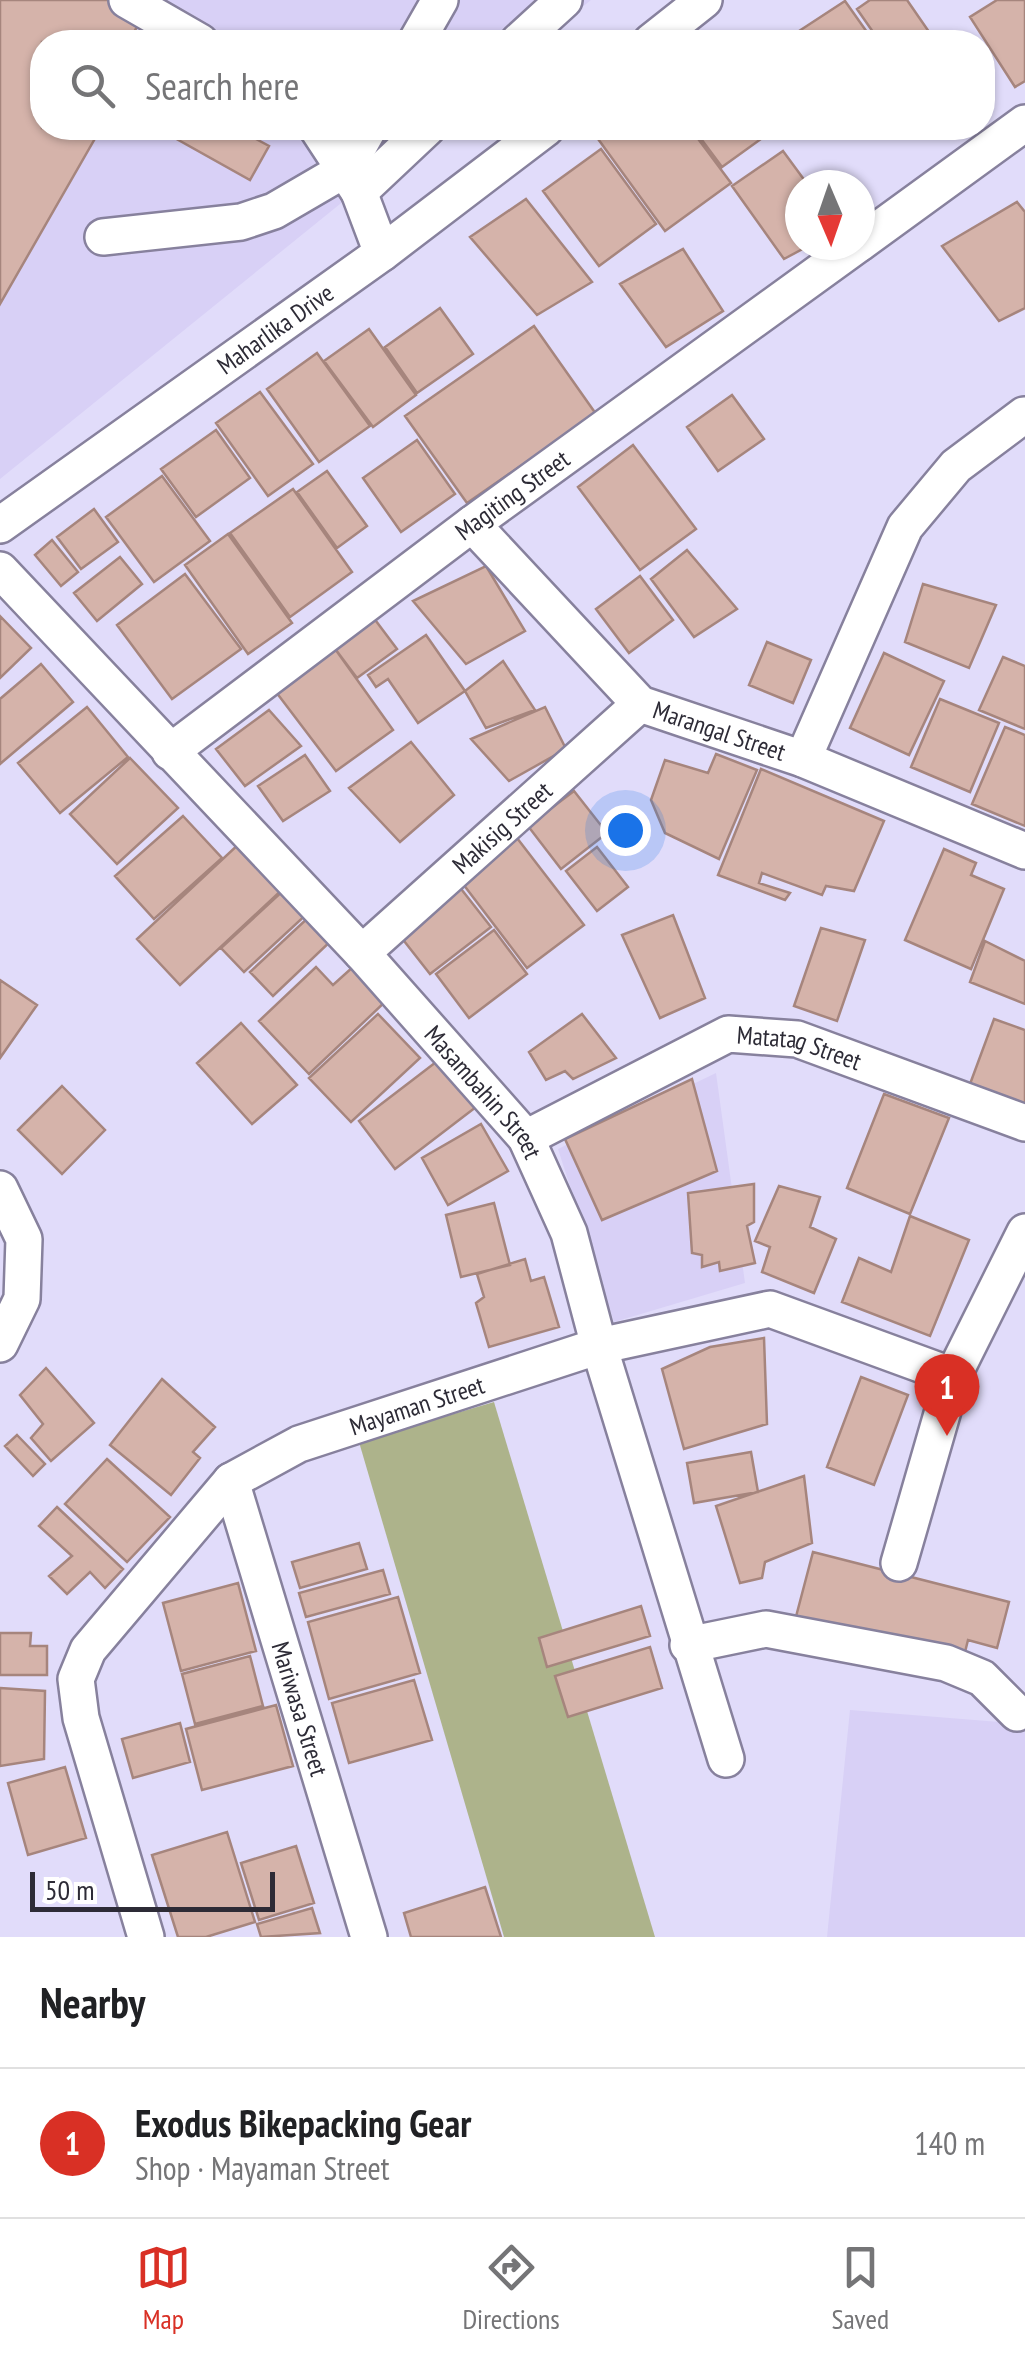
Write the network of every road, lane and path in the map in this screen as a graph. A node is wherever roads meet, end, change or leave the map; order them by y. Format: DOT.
graph roads {
  1 [pos="127,0"];
  2 [pos="440,0"];
  3 [pos="564,0"];
  4 [pos="704,0"];
  5 [pos="179,30"];
  6 [pos="423,30"];
  7 [pos="531,30"];
  8 [pos="666,30"];
  9 [pos="1025,123"];
  10 [pos="326,140"];
  11 [pos="365,140"];
  12 [pos="410,140"];
  13 [pos="530,140"];
  14 [pos="352,180"];
  15 [pos="875,232"];
  16 [pos="103,237"];
  17 [pos="382,253"];
  18 [pos="836,260"];
  19 [pos="1024,415"];
  20 [pos="472,524"];
  21 [pos="0,525"];
  22 [pos="0,570"];
  23 [pos="640,704"];
  24 [pos="170,752"];
  25 [pos="803,759"];
  26 [pos="1025,851"];
  27 [pos="362,953"];
  28 [pos="1025,1123"];
  29 [pos="526,1138"];
  30 [pos="0,1189"];
  31 [pos="1025,1232"];
  32 [pos="0,1344"];
  33 [pos="599,1346"];
  34 [pos="953,1376"];
  35 [pos="231,1481"];
  36 [pos="900,1563"];
  37 [pos="688,1644"];
  38 [pos="1017,1713"];
  39 [pos="726,1759"];
  40 [pos="146,1937"];
  41 [pos="368,1937"];
  1 -- 5 [label="street"];
  2 -- 6 [label="street"];
  3 -- 7 [label="street"];
  4 -- 8 [label="street"];
  9 -- 15 [label="street, Magiting Street"];
  10 -- 14 [label="street"];
  11 -- 14 [label="street"];
  12 -- 14 [label="street"];
  13 -- 17 [label="street, Maharlika Drive"];
  14 -- 16 [label="street"];
  14 -- 17 [label="street"];
  17 -- 21 [label="street, Maharlika Drive"];
  18 -- 20 [label="street, Magiting Street"];
  19 -- 25 [label="street"];
  20 -- 23 [label="street, Marangal Street"];
  20 -- 24 [label="street, Magiting Street"];
  22 -- 24 [label="street, Masambahin Street"];
  23 -- 25 [label="street, Marangal Street"];
  23 -- 27 [label="street, Makisig Street"];
  24 -- 27 [label="street, Masambahin Street"];
  25 -- 26 [label="street, Marangal Street"];
  27 -- 29 [label="street, Masambahin Street"];
  28 -- 29 [label="street, Matatag Street"];
  29 -- 33 [label="street, Masambahin Street"];
  30 -- 32 [label="street"];
  31 -- 34 [label="street"];
  33 -- 34 [label="street, Mayaman Street"];
  33 -- 35 [label="street, Mayaman Street"];
  33 -- 37 [label="street, Masambahin Street"];
  34 -- 36 [label="street"];
  35 -- 40 [label="street, Mayaman Street"];
  35 -- 41 [label="street, Mariwasa Street"];
  37 -- 38 [label="street"];
  37 -- 39 [label="street, Masambahin Street"];
}
